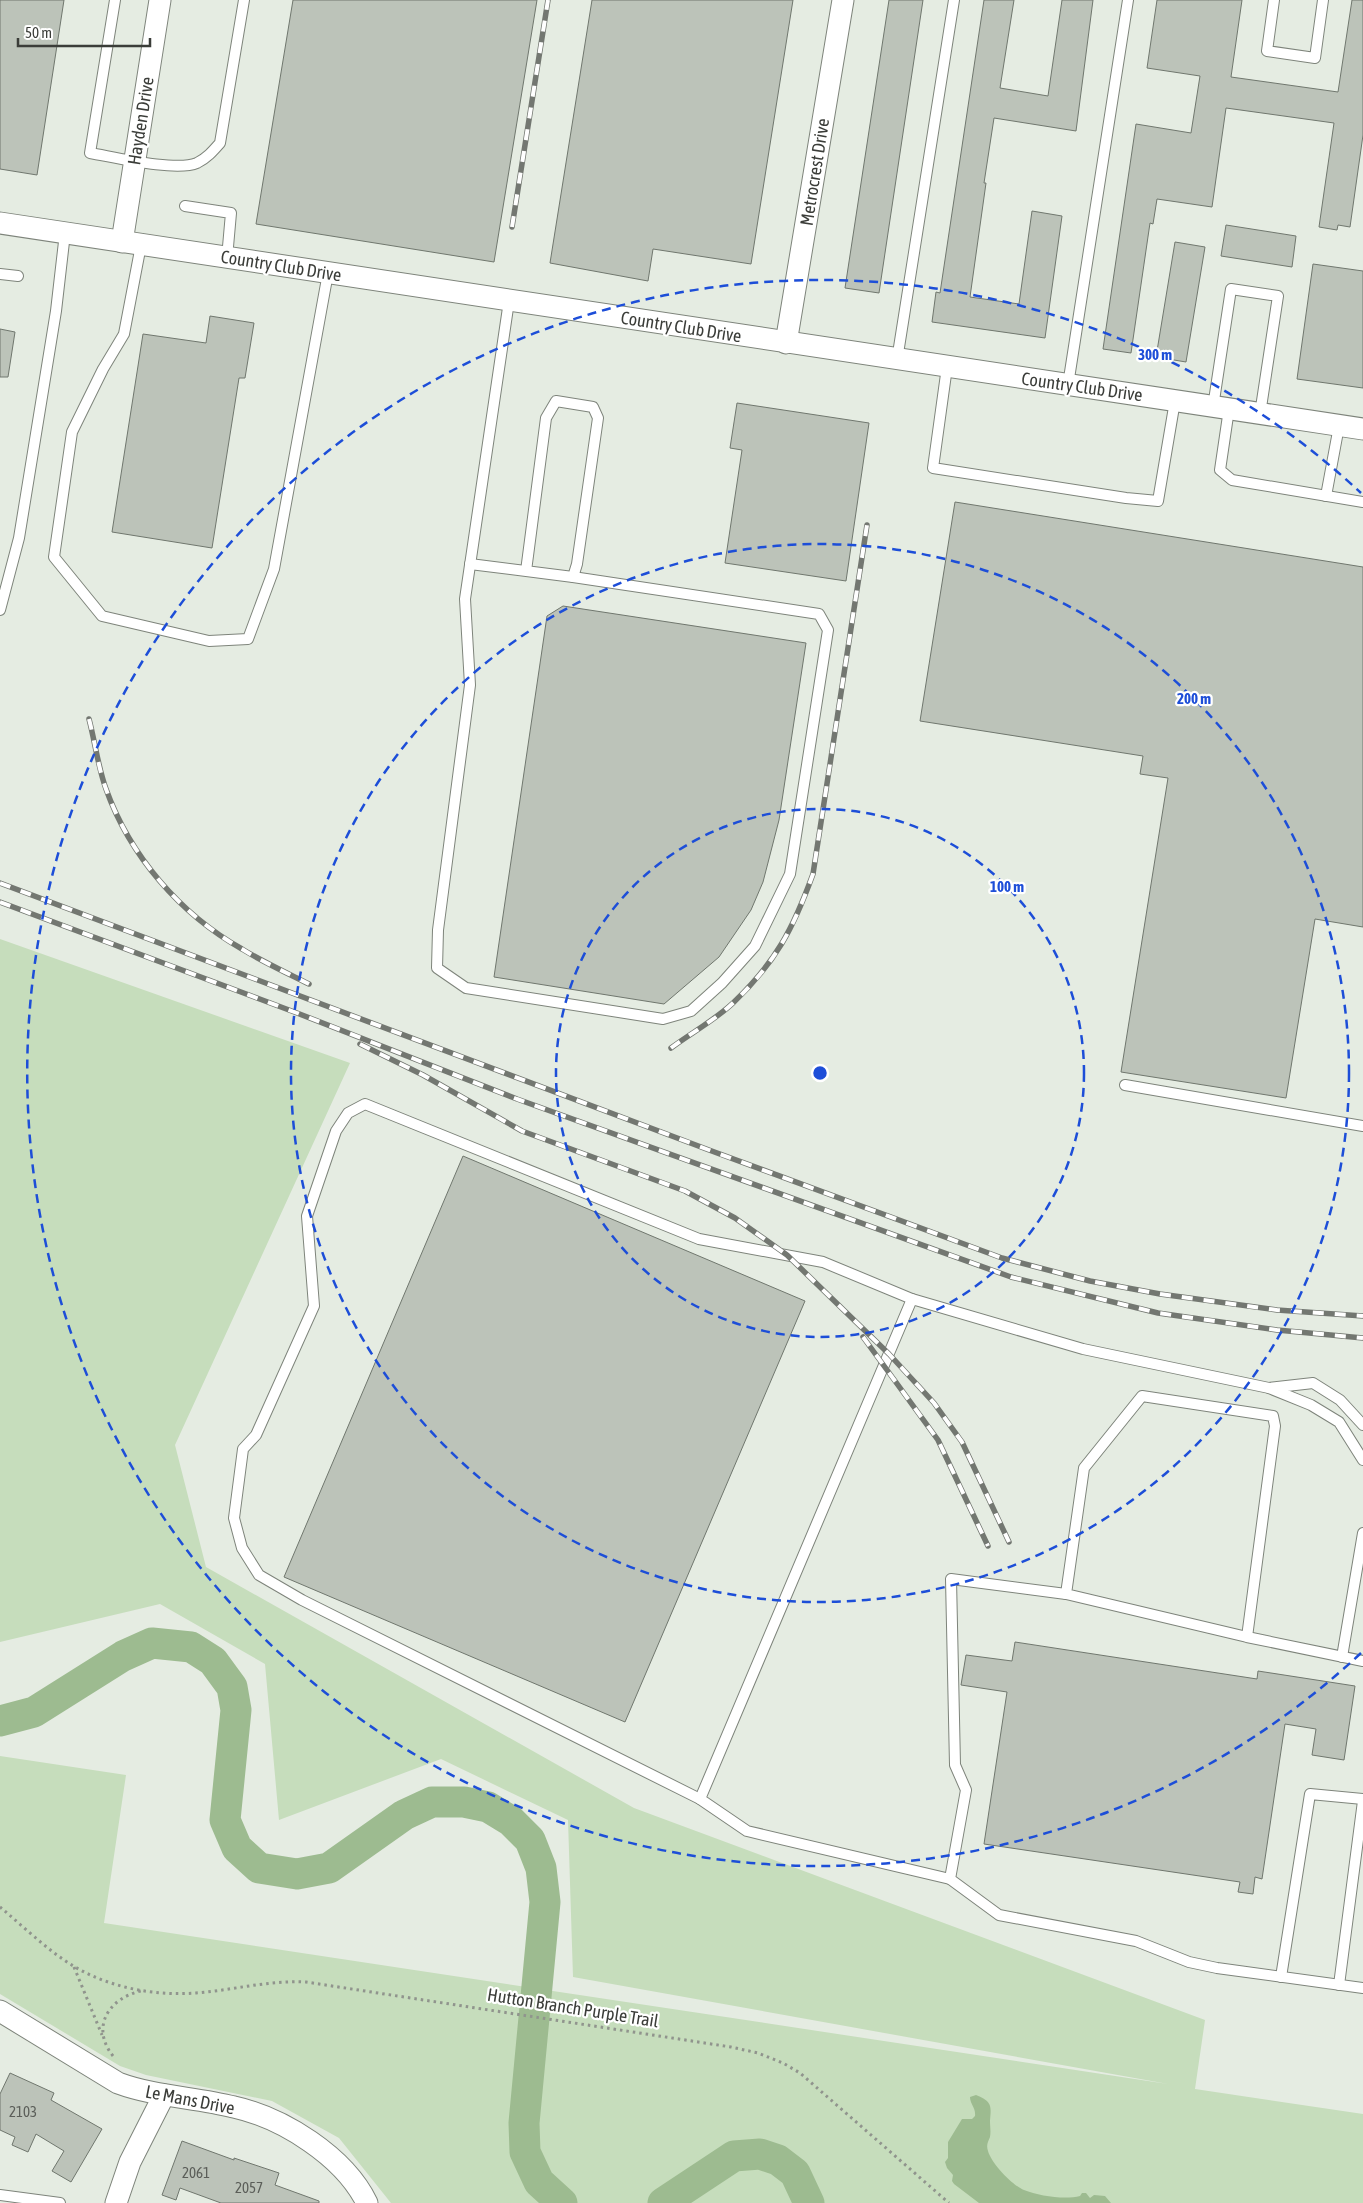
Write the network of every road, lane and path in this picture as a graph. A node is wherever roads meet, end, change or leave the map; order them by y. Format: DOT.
graph roads {
  1 [pos="114,0"];
  2 [pos="160,0"];
  3 [pos="244,0"];
  4 [pos="843,0"];
  5 [pos="954,0"];
  6 [pos="1128,0"];
  7 [pos="1274,0"];
  8 [pos="1323,0"];
  9 [pos="135,161"];
  10 [pos="185,206"];
  11 [pos="0,223"];
  12 [pos="65,233"];
  13 [pos="132,243"];
  14 [pos="227,258"];
  15 [pos="328,273"];
  16 [pos="0,274"];
  17 [pos="18,276"];
  18 [pos="509,301"];
  19 [pos="786,343"];
  20 [pos="897,360"];
  21 [pos="947,367"];
  22 [pos="1068,385"];
  23 [pos="1175,401"];
  24 [pos="1221,408"];
  25 [pos="1260,414"];
  26 [pos="1339,426"];
  27 [pos="1363,429"];
  28 [pos="1326,496"];
  29 [pos="1363,502"];
  30 [pos="470,564"];
  31 [pos="526,571"];
  32 [pos="573,576"];
  33 [pos="0,610"];
  34 [pos="1125,1086"];
  35 [pos="1363,1126"];
  36 [pos="912,1300"];
  37 [pos="1269,1388"];
  38 [pos="1363,1425"];
  39 [pos="1363,1460"];
  40 [pos="1363,1533"];
  41 [pos="1066,1594"];
  42 [pos="1247,1637"];
  43 [pos="1342,1657"];
  44 [pos="1363,1661"];
  45 [pos="700,1799"];
  46 [pos="1363,1800"];
  47 [pos="950,1879"];
  48 [pos="0,1907"];
  49 [pos="74,1966"];
  50 [pos="1281,1977"];
  51 [pos="1339,1985"];
  52 [pos="1363,1988"];
  53 [pos="142,1991"];
  54 [pos="0,2011"];
  55 [pos="103,2036"];
  56 [pos="118,2060"];
  57 [pos="164,2096"];
  58 [pos="0,2195"];
  59 [pos="60,2203"];
  60 [pos="116,2203"];
  61 [pos="366,2203"];
  62 [pos="949,2203"];
  1 -- 9 [label="lane"];
  2 -- 9 [label="street, Hayden Drive"];
  3 -- 9 [label="lane"];
  4 -- 19 [label="street, Metrocrest Drive"];
  5 -- 20 [label="lane"];
  6 -- 22 [label="lane"];
  7 -- 8 [label="lane"];
  9 -- 13 [label="street, Hayden Drive"];
  10 -- 14 [label="lane"];
  11 -- 12 [label="street, Country Club Drive"];
  12 -- 13 [label="street, Country Club Drive"];
  12 -- 33 [label="lane"];
  13 -- 14 [label="street, Country Club Drive"];
  13 -- 15 [label="lane"];
  14 -- 15 [label="street, Country Club Drive"];
  15 -- 18 [label="street, Country Club Drive"];
  16 -- 17 [label="lane"];
  18 -- 19 [label="street, Country Club Drive"];
  18 -- 30 [label="lane"];
  19 -- 20 [label="street, Country Club Drive"];
  20 -- 21 [label="street, Country Club Drive"];
  21 -- 22 [label="street, Country Club Drive"];
  21 -- 23 [label="lane"];
  22 -- 23 [label="street, Country Club Drive"];
  23 -- 24 [label="street, Country Club Drive"];
  24 -- 25 [label="street, Country Club Drive"];
  24 -- 25 [label="lane"];
  24 -- 28 [label="lane"];
  25 -- 26 [label="street, Country Club Drive"];
  26 -- 27 [label="street, Country Club Drive"];
  26 -- 28 [label="lane"];
  28 -- 29 [label="lane"];
  30 -- 31 [label="lane"];
  30 -- 32 [label="lane"];
  31 -- 32 [label="lane"];
  31 -- 32 [label="lane"];
  34 -- 35 [label="lane"];
  36 -- 37 [label="lane"];
  36 -- 45 [label="lane"];
  36 -- 45 [label="lane"];
  37 -- 38 [label="lane"];
  37 -- 39 [label="lane"];
  40 -- 43 [label="lane"];
  41 -- 42 [label="lane"];
  41 -- 42 [label="lane"];
  41 -- 47 [label="lane"];
  42 -- 43 [label="lane"];
  43 -- 44 [label="lane"];
  45 -- 47 [label="lane"];
  46 -- 50 [label="lane"];
  46 -- 51 [label="lane"];
  47 -- 50 [label="lane"];
  48 -- 49 [label="path, Hutton Branch Purple Trail"];
  49 -- 53 [label="path, Hutton Branch Purple Trail"];
  49 -- 55 [label="path, Hutton Branch Purple Trail"];
  50 -- 51 [label="lane"];
  51 -- 52 [label="lane"];
  53 -- 55 [label="path, Hutton Branch Purple Trail"];
  53 -- 62 [label="path, Hutton Branch Purple Trail"];
  54 -- 57 [label="street, Le Mans Drive"];
  55 -- 56 [label="path, Hutton Branch Purple Trail"];
  57 -- 60 [label="street"];
  57 -- 61 [label="street, Le Mans Drive"];
  58 -- 59 [label="lane"];
}
